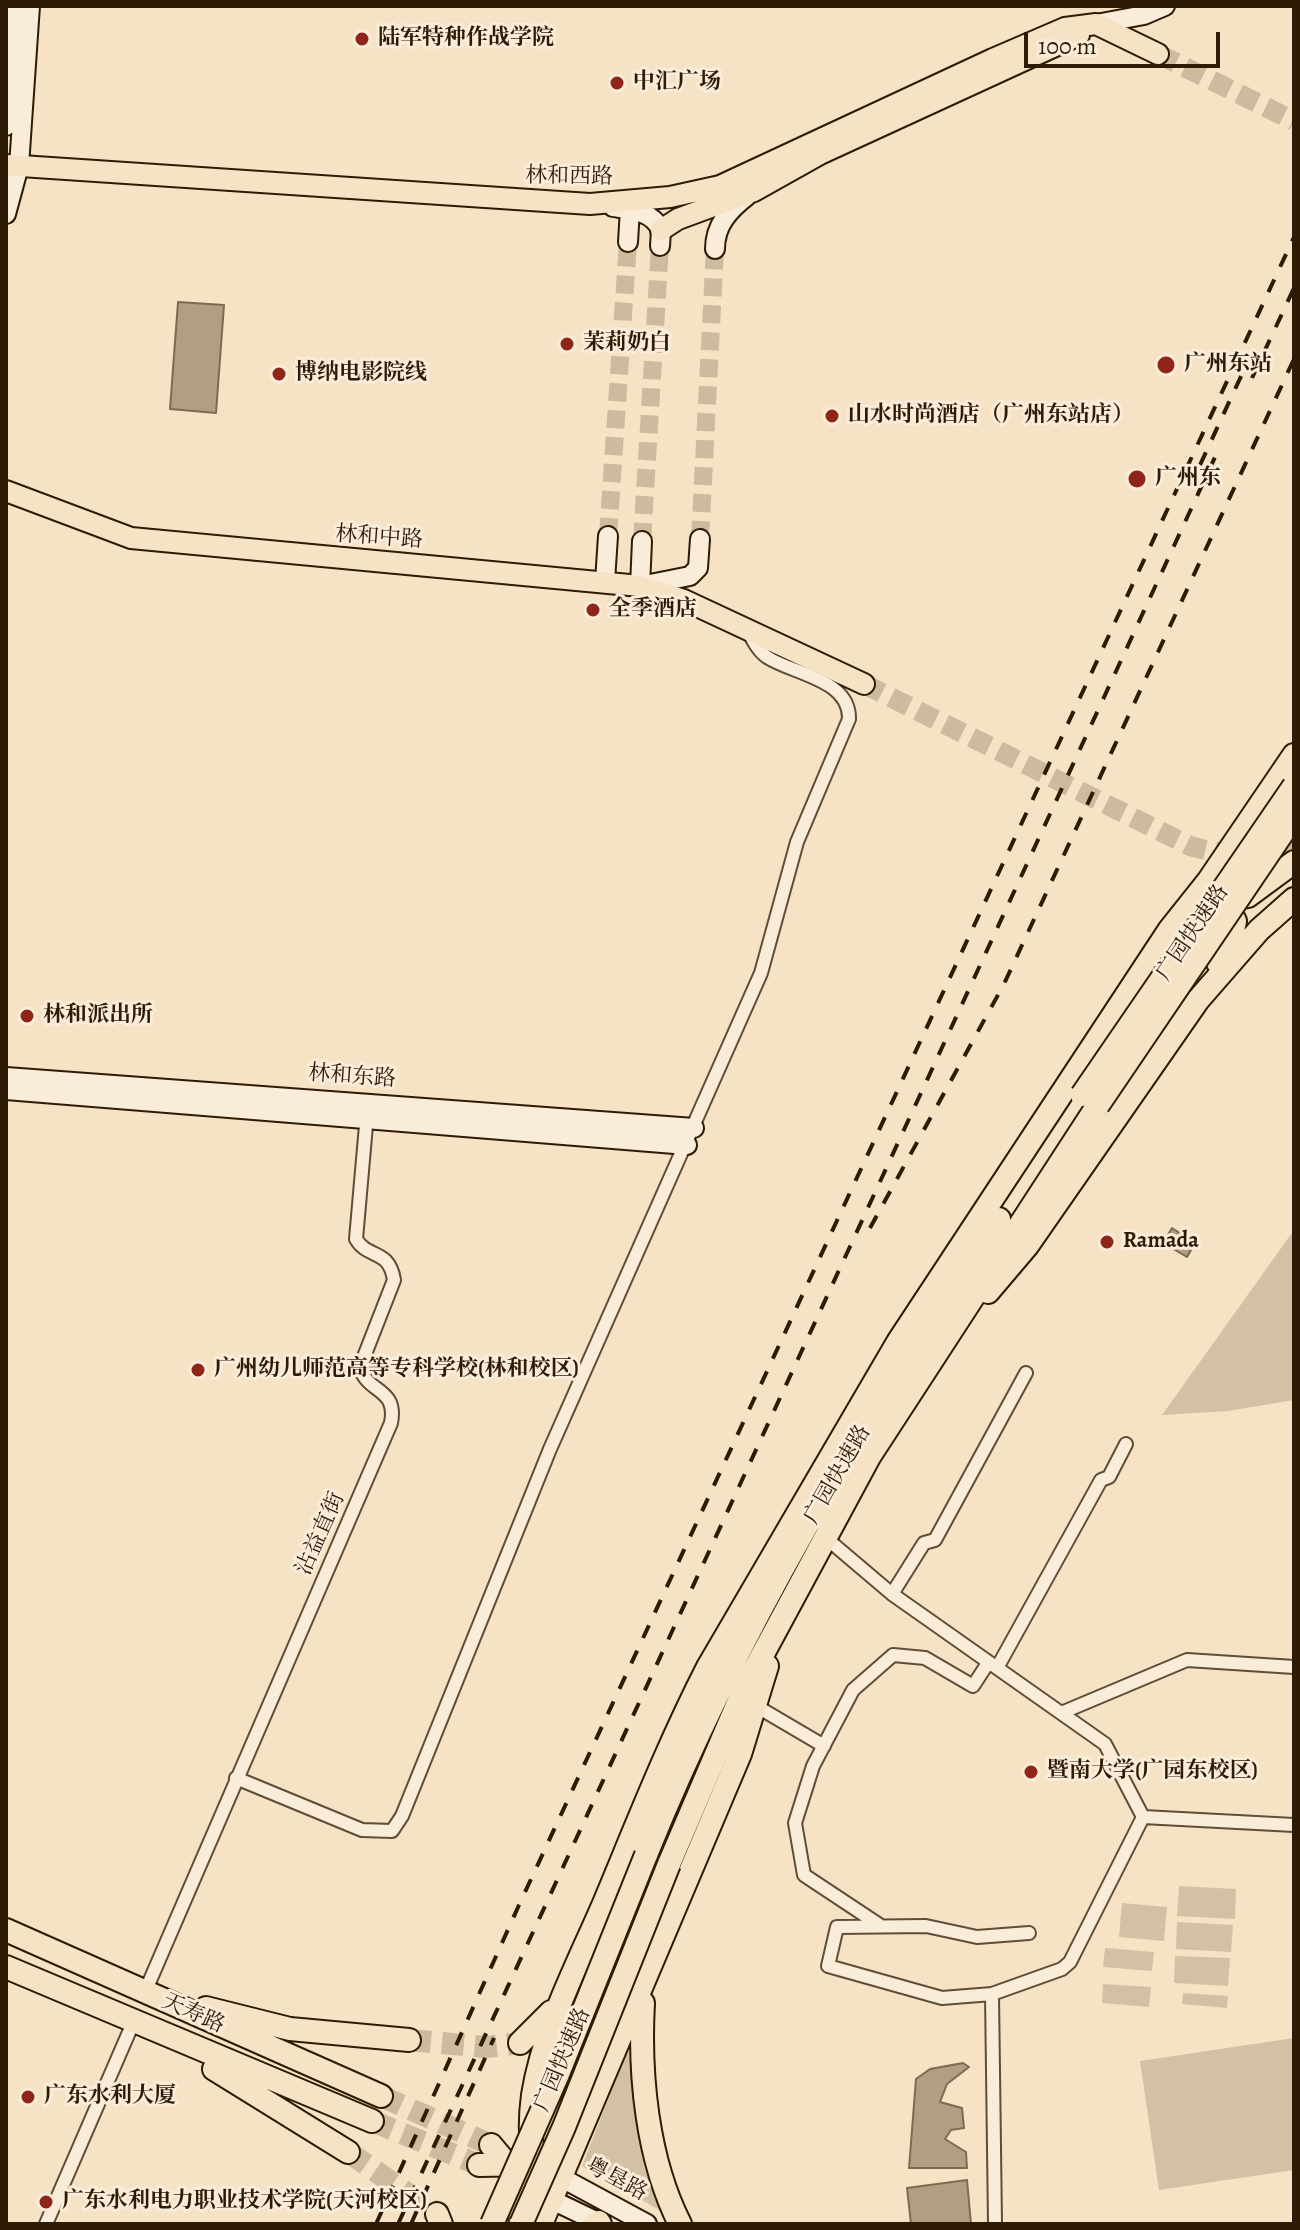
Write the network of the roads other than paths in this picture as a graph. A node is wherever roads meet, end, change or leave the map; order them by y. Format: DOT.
graph roads {
  1 [pos="14,6"];
  2 [pos="30,6"];
  3 [pos="1165,6"];
  4 [pos="1096,24"];
  5 [pos="1158,54"];
  6 [pos="6,126"];
  7 [pos="12,165"];
  8 [pos="754,191"];
  9 [pos="670,197"];
  10 [pos="590,204"];
  11 [pos="630,209"];
  12 [pos="706,209"];
  13 [pos="6,214"];
  14 [pos="661,238"];
  15 [pos="628,242"];
  16 [pos="6,491"];
  17 [pos="608,536"];
  18 [pos="700,539"];
  19 [pos="642,541"];
  20 [pos="605,581"];
  21 [pos="640,586"];
  22 [pos="748,631"];
  23 [pos="864,684"];
  24 [pos="1294,755"];
  25 [pos="1294,786"];
  26 [pos="1294,816"];
  27 [pos="1294,841"];
  28 [pos="1294,862"];
  29 [pos="1209,880"];
  30 [pos="1262,887"];
  31 [pos="1294,899"];
  32 [pos="1170,929"];
  33 [pos="1198,1000"];
  34 [pos="6,1077"];
  35 [pos="6,1090"];
  36 [pos="1090,1100"];
  37 [pos="367,1110"];
  38 [pos="691,1136"];
  39 [pos="957,1320"];
  40 [pos="1026,1373"];
  41 [pos="877,1377"];
  42 [pos="1126,1444"];
  43 [pos="826,1538"];
  44 [pos="793,1551"];
  45 [pos="892,1594"];
  46 [pos="780,1622"];
  47 [pos="993,1665"];
  48 [pos="1294,1667"];
  49 [pos="756,1706"];
  50 [pos="1061,1713"];
  51 [pos="824,1746"];
  52 [pos="236,1778"];
  53 [pos="1143,1817"];
  54 [pos="1294,1825"];
  55 [pos="881,1926"];
  56 [pos="6,1930"];
  57 [pos="1029,1933"];
  58 [pos="6,1967"];
  59 [pos="643,1986"];
  60 [pos="145,1992"];
  61 [pos="992,1994"];
  62 [pos="562,1999"];
  63 [pos="133,2023"];
  64 [pos="624,2032"];
  65 [pos="409,2040"];
  66 [pos="520,2043"];
  67 [pos="381,2096"];
  68 [pos="588,2118"];
  69 [pos="372,2121"];
  70 [pos="491,2145"];
  71 [pos="348,2152"];
  72 [pos="479,2165"];
  73 [pos="521,2172"];
  74 [pos="562,2178"];
  75 [pos="552,2200"];
  76 [pos="598,2223"];
  77 [pos="46,2224"];
  78 [pos="492,2224"];
  79 [pos="521,2224"];
  80 [pos="541,2224"];
  81 [pos="647,2224"];
  82 [pos="680,2224"];
  83 [pos="995,2224"];
  1 -- 6 [label="street"];
  2 -- 7 [label="street"];
  3 -- 4 [label="street, 林和西路"];
  4 -- 5 [label="main road"];
  4 -- 8 [label="main road, 林和西路"];
  4 -- 9 [label="main road, 林和西路"];
  7 -- 10 [label="main road, 林和西路"];
  7 -- 13 [label="street"];
  8 -- 12 [label="main road, 林和西路"];
  8 -- 12 [label="street"];
  9 -- 10 [label="main road, 林和西路"];
  9 -- 12 [label="street"];
  10 -- 11 [label="street"];
  11 -- 14 [label="street"];
  11 -- 15 [label="street"];
  12 -- 14 [label="main road, 林和西路"];
  16 -- 20 [label="main road, 林和中路"];
  17 -- 20 [label="street"];
  18 -- 21 [label="street"];
  19 -- 21 [label="street"];
  20 -- 21 [label="main road, 林和中路"];
  21 -- 22 [label="main road, 林和中路"];
  22 -- 23 [label="main road, 林和中路"];
  22 -- 38 [label="street"];
  24 -- 29 [label="highway"];
  25 -- 36 [label="highway, 广园快速路, bridge"];
  26 -- 36 [label="highway, 广园快速路, bridge"];
  27 -- 30 [label="highway"];
  28 -- 30 [label="highway"];
  29 -- 30 [label="highway"];
  29 -- 32 [label="highway"];
  31 -- 33 [label="highway"];
  32 -- 33 [label="highway"];
  32 -- 41 [label="highway"];
  33 -- 39 [label="highway"];
  34 -- 37 [label="street, 林和东路"];
  35 -- 37 [label="street, 林和东路"];
  36 -- 39 [label="highway, 广园快速路"];
  36 -- 44 [label="highway, 广园快速路"];
  37 -- 38 [label="street, 林和东路"];
  37 -- 52 [label="street, 沾益直街"];
  38 -- 52 [label="street"];
  39 -- 43 [label="highway, 广园快速路"];
  40 -- 45 [label="street"];
  41 -- 44 [label="highway"];
  41 -- 62 [label="highway"];
  42 -- 47 [label="street"];
  43 -- 45 [label="street"];
  43 -- 46 [label="highway, 广园快速路"];
  44 -- 78 [label="highway, 广园快速路, bridge"];
  45 -- 47 [label="street"];
  46 -- 49 [label="highway"];
  46 -- 79 [label="highway, 广园快速路, bridge"];
  47 -- 50 [label="street"];
  47 -- 51 [label="street"];
  48 -- 50 [label="street"];
  49 -- 51 [label="street"];
  49 -- 59 [label="highway"];
  50 -- 53 [label="street"];
  51 -- 55 [label="street"];
  52 -- 60 [label="street, 沾益直街"];
  53 -- 54 [label="street"];
  53 -- 61 [label="street"];
  55 -- 57 [label="street"];
  55 -- 61 [label="street"];
  56 -- 60 [label="highway, 天寿路"];
  58 -- 63 [label="highway, 天寿路"];
  59 -- 64 [label="highway"];
  59 -- 82 [label="highway"];
  60 -- 65 [label="highway"];
  60 -- 67 [label="highway, 天寿路"];
  61 -- 83 [label="street"];
  62 -- 64 [label="highway"];
  62 -- 66 [label="highway"];
  62 -- 73 [label="highway"];
  63 -- 69 [label="highway, 天寿路"];
  63 -- 71 [label="highway"];
  63 -- 77 [label="street"];
  64 -- 68 [label="highway"];
  68 -- 73 [label="highway"];
  68 -- 74 [label="highway"];
  70 -- 73 [label="highway"];
  72 -- 73 [label="highway"];
  73 -- 74 [label="highway"];
  73 -- 75 [label="highway"];
  73 -- 79 [label="highway"];
  74 -- 75 [label="highway"];
  74 -- 81 [label="street, 粤垦路"];
  75 -- 76 [label="street, 粤垦路"];
  75 -- 80 [label="highway"];
}
